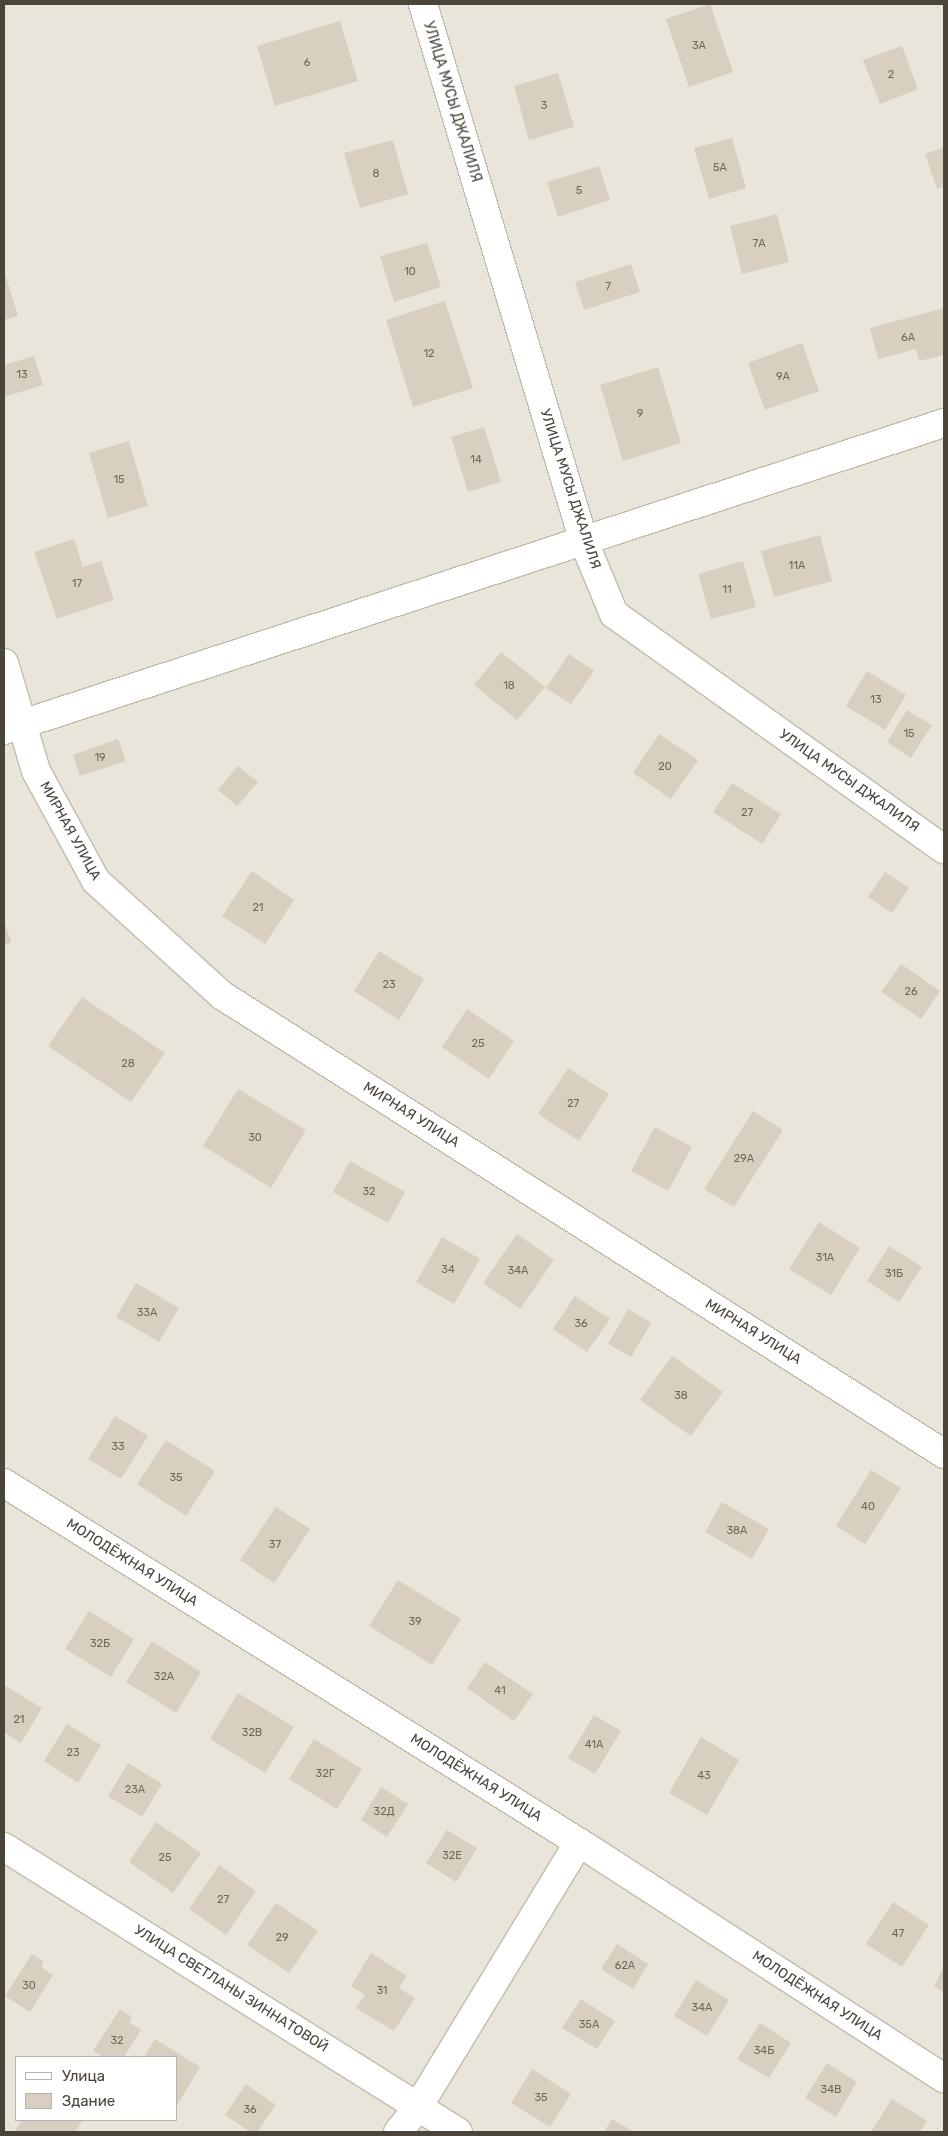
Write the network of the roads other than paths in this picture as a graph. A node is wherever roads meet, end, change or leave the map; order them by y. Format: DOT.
graph roads {
  1 [pos="423,4"];
  2 [pos="944,423"];
  3 [pos="584,542"];
  4 [pos="4,662"];
  5 [pos="13,727"];
  6 [pos="944,849"];
  7 [pos="944,1454"];
  8 [pos="4,1483"];
  9 [pos="579,1842"];
  10 [pos="4,1847"];
  11 [pos="944,2078"];
  12 [pos="418,2107"];
  13 [pos="398,2132"];
  14 [pos="458,2132"];
  1 -- 3 [label="street, УЛИЦА МУСЫ ДЖАЛИЛЯ"];
  2 -- 3 [label="street"];
  3 -- 5 [label="street"];
  3 -- 6 [label="street, УЛИЦА МУСЫ ДЖАЛИЛЯ"];
  4 -- 5 [label="street, МИРНАЯ УЛИЦА"];
  5 -- 7 [label="street, МИРНАЯ УЛИЦА"];
  8 -- 9 [label="street, МОЛОДЁЖНАЯ УЛИЦА"];
  9 -- 11 [label="street, МОЛОДЁЖНАЯ УЛИЦА"];
  9 -- 12 [label="street"];
  10 -- 12 [label="street, УЛИЦА СВЕТЛАНЫ ЗИННАТОВОЙ"];
  12 -- 13 [label="street"];
  12 -- 14 [label="street, УЛИЦА СВЕТЛАНЫ ЗИННАТОВОЙ"];
}
